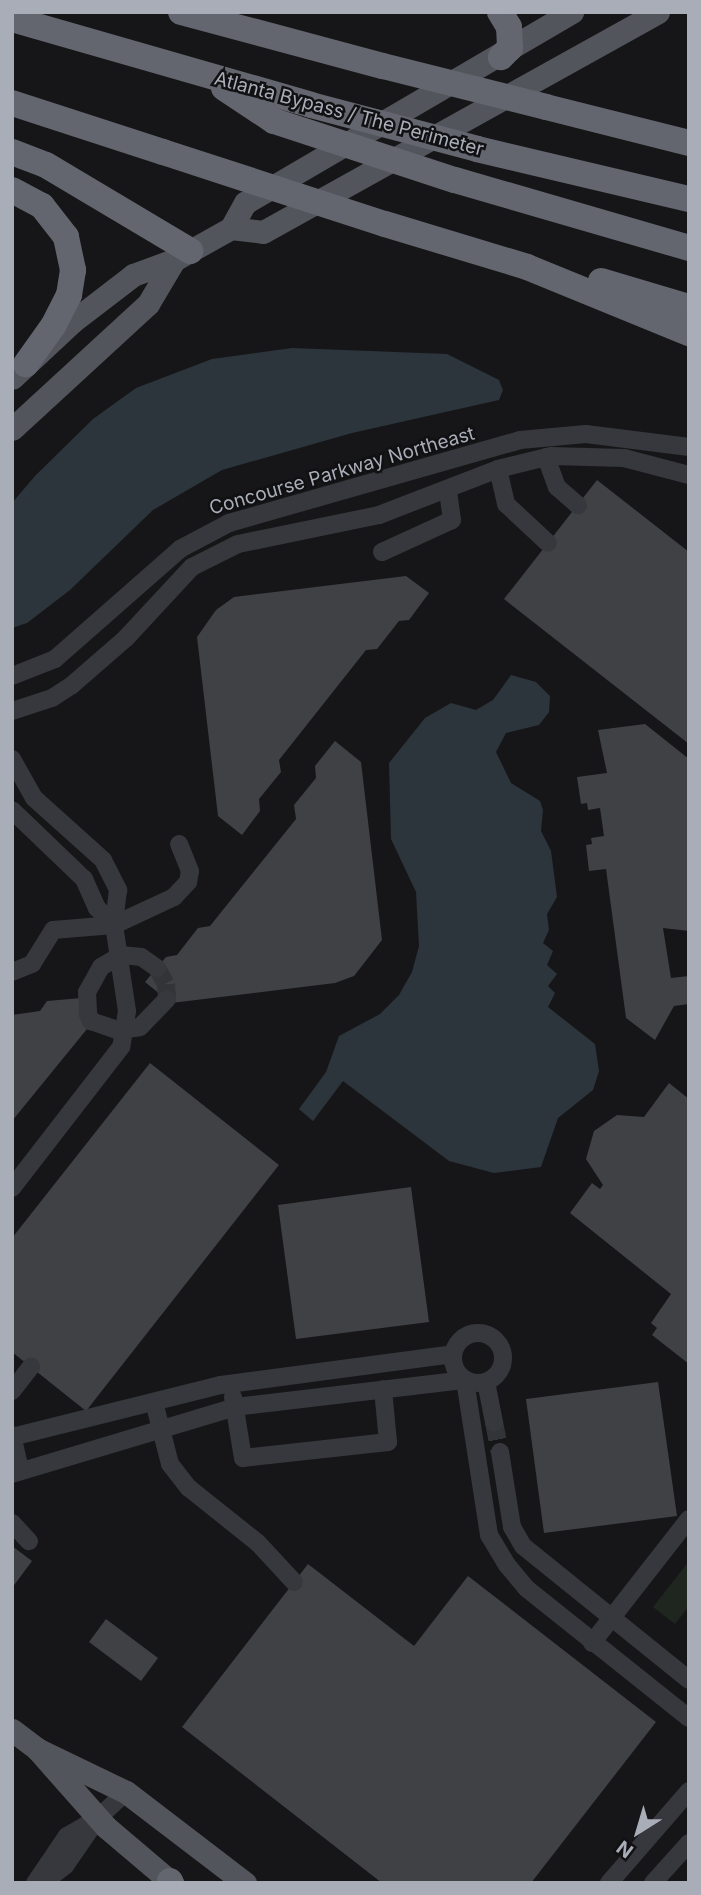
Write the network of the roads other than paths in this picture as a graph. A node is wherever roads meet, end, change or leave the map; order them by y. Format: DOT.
graph roads {
  1 [pos="181,12"];
  2 [pos="500,12"];
  3 [pos="572,12"];
  4 [pos="658,12"];
  5 [pos="12,19"];
  6 [pos="500,57"];
  7 [pos="202,74"];
  8 [pos="12,103"];
  9 [pos="689,142"];
  10 [pos="12,152"];
  11 [pos="12,190"];
  12 [pos="689,199"];
  13 [pos="231,228"];
  14 [pos="689,248"];
  15 [pos="182,256"];
  16 [pos="527,267"];
  17 [pos="689,307"];
  18 [pos="689,333"];
  19 [pos="19,371"];
  20 [pos="12,429"];
  21 [pos="689,447"];
  22 [pos="546,457"];
  23 [pos="498,469"];
  24 [pos="689,475"];
  25 [pos="448,490"];
  26 [pos="578,505"];
  27 [pos="548,543"];
  28 [pos="382,552"];
  29 [pos="12,676"];
  30 [pos="12,712"];
  31 [pos="12,759"];
  32 [pos="12,810"];
  33 [pos="178,844"];
  34 [pos="114,925"];
  35 [pos="121,955"];
  36 [pos="157,968"];
  37 [pos="12,972"];
  38 [pos="167,999"];
  39 [pos="125,1029"];
  40 [pos="12,1188"];
  41 [pos="453,1354"];
  42 [pos="31,1367"];
  43 [pos="465,1380"];
  44 [pos="486,1382"];
  45 [pos="232,1383"];
  46 [pos="383,1389"];
  47 [pos="12,1391"];
  48 [pos="154,1402"];
  49 [pos="235,1407"];
  50 [pos="494,1422"];
  51 [pos="161,1432"];
  52 [pos="12,1436"];
  53 [pos="478,1462"];
  54 [pos="16,1472"];
  55 [pos="689,1519"];
  56 [pos="12,1523"];
  57 [pos="29,1541"];
  58 [pos="294,1583"];
  59 [pos="611,1619"];
  60 [pos="593,1643"];
  61 [pos="689,1680"];
  62 [pos="689,1718"];
  63 [pos="12,1730"];
  64 [pos="37,1749"];
  65 [pos="689,1791"];
  66 [pos="126,1792"];
  67 [pos="98,1818"];
  68 [pos="689,1843"];
  69 [pos="171,1882"];
  70 [pos="35,1883"];
  71 [pos="43,1883"];
  72 [pos="245,1883"];
  73 [pos="609,1883"];
  74 [pos="653,1883"];
  1 -- 9 [label="highway, bridge"];
  2 -- 6 [label="highway"];
  3 -- 6 [label="main road"];
  4 -- 13 [label="main road"];
  5 -- 7 [label="highway, Atlanta Bypass / The Perimeter"];
  6 -- 13 [label="main road"];
  7 -- 12 [label="highway, Atlanta Bypass / The Perimeter, bridge"];
  7 -- 14 [label="highway, bridge"];
  8 -- 16 [label="highway, bridge"];
  10 -- 15 [label="highway"];
  11 -- 19 [label="highway"];
  13 -- 15 [label="main road"];
  15 -- 19 [label="main road"];
  15 -- 20 [label="main road"];
  16 -- 17 [label="highway"];
  16 -- 18 [label="highway"];
  21 -- 29 [label="street, Concourse Parkway Northeast"];
  22 -- 23 [label="street"];
  22 -- 24 [label="street"];
  22 -- 26 [label="street"];
  23 -- 25 [label="street"];
  23 -- 27 [label="street"];
  25 -- 28 [label="street"];
  25 -- 30 [label="street"];
  31 -- 34 [label="street"];
  32 -- 34 [label="street"];
  33 -- 34 [label="street"];
  34 -- 35 [label="street"];
  34 -- 37 [label="street"];
  35 -- 36 [label="street"];
  35 -- 39 [label="street"];
  35 -- 39 [label="street"];
  38 -- 39 [label="street"];
  39 -- 40 [label="street"];
  41 -- 43 [label="street"];
  41 -- 44 [label="street"];
  41 -- 45 [label="street"];
  42 -- 47 [label="street"];
  43 -- 44 [label="street"];
  43 -- 46 [label="street"];
  43 -- 53 [label="street"];
  44 -- 50 [label="street"];
  45 -- 48 [label="street"];
  45 -- 49 [label="street"];
  46 -- 49 [label="street"];
  46 -- 49 [label="street"];
  48 -- 51 [label="street"];
  48 -- 52 [label="street"];
  49 -- 51 [label="street"];
  51 -- 54 [label="street"];
  51 -- 58 [label="street"];
  52 -- 54 [label="street"];
  53 -- 59 [label="street"];
  53 -- 60 [label="street"];
  55 -- 59 [label="street"];
  56 -- 57 [label="street"];
  59 -- 60 [label="street"];
  59 -- 61 [label="street"];
  60 -- 62 [label="street"];
  63 -- 64 [label="main road"];
  64 -- 66 [label="main road"];
  64 -- 67 [label="main road"];
  65 -- 73 [label="street"];
  66 -- 67 [label="street"];
  66 -- 72 [label="main road"];
  67 -- 69 [label="main road"];
  67 -- 70 [label="street"];
  67 -- 71 [label="street"];
  68 -- 74 [label="street"];
}
